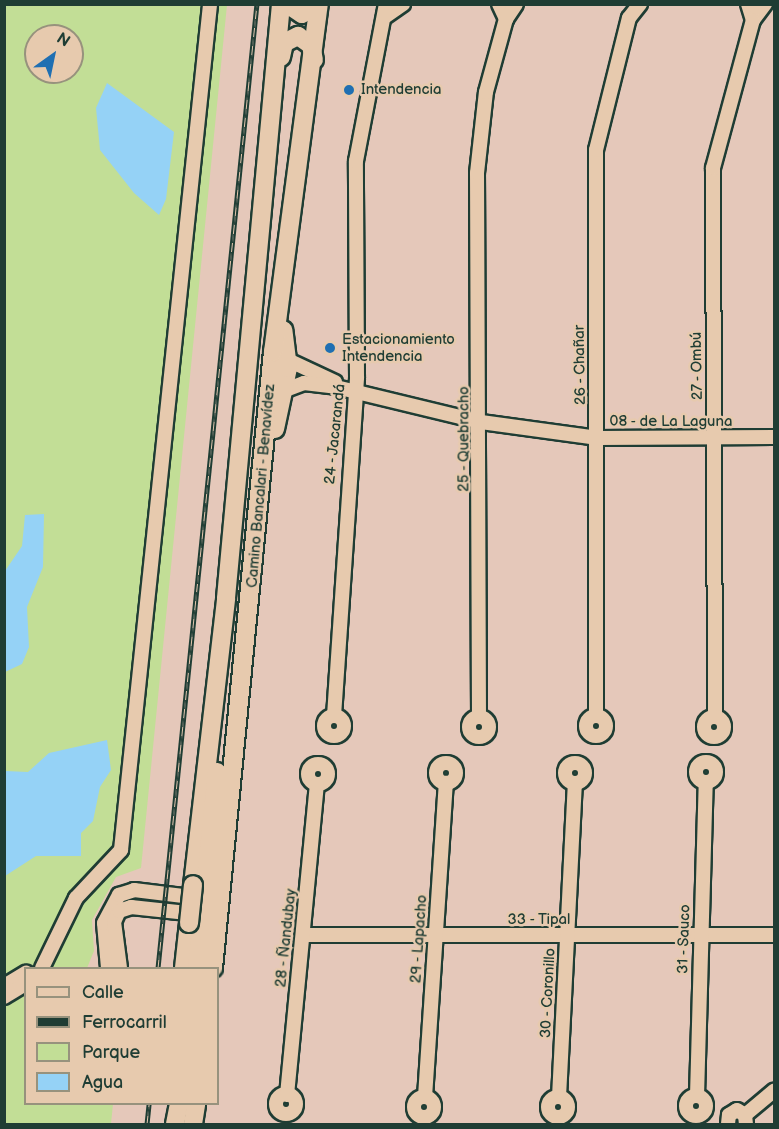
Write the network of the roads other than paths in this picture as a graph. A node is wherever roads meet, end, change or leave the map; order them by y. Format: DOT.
graph roads {
  1 [pos="210,4"];
  2 [pos="281,4"];
  3 [pos="288,4"];
  4 [pos="312,4"];
  5 [pos="319,4"];
  6 [pos="403,4"];
  7 [pos="499,4"];
  8 [pos="516,4"];
  9 [pos="640,4"];
  10 [pos="748,4"];
  11 [pos="765,4"];
  12 [pos="386,10"];
  13 [pos="626,11"];
  14 [pos="506,19"];
  15 [pos="753,20"];
  16 [pos="315,62"];
  17 [pos="266,183"];
  18 [pos="280,288"];
  19 [pos="288,360"];
  20 [pos="283,391"];
  21 [pos="356,391"];
  22 [pos="481,422"];
  23 [pos="774,437"];
  24 [pos="598,438"];
  25 [pos="715,439"];
  26 [pos="261,505"];
  27 [pos="249,614"];
  28 [pos="218,666"];
  29 [pos="334,716"];
  30 [pos="596,716"];
  31 [pos="479,717"];
  32 [pos="715,717"];
  33 [pos="706,782"];
  34 [pos="446,783"];
  35 [pos="575,783"];
  36 [pos="317,784"];
  37 [pos="216,807"];
  38 [pos="198,905"];
  39 [pos="304,935"];
  40 [pos="774,935"];
  41 [pos="436,936"];
  42 [pos="701,936"];
  43 [pos="567,937"];
  44 [pos="43,967"];
  45 [pos="108,967"];
  46 [pos="120,967"];
  47 [pos="184,967"];
  48 [pos="197,967"];
  49 [pos="213,967"];
  50 [pos="24,974"];
  51 [pos="24,985"];
  52 [pos="4,986"];
  53 [pos="4,997"];
  54 [pos="774,1091"];
  55 [pos="287,1095"];
  56 [pos="697,1096"];
  57 [pos="425,1097"];
  58 [pos="559,1097"];
  59 [pos="170,1105"];
  60 [pos="179,1105"];
  61 [pos="186,1105"];
  62 [pos="196,1105"];
  63 [pos="746,1120"];
  64 [pos="728,1124"];
  65 [pos="168,1125"];
  66 [pos="175,1125"];
  67 [pos="183,1125"];
  68 [pos="193,1125"];
  1 -- 44 [label="street"];
  2 -- 17 [label="main road, Camino Bancalari - Benavídez"];
  3 -- 4 [label="main road"];
  5 -- 16 [label="main road, Camino Bancalari - Benavídez"];
  6 -- 12 [label="street"];
  7 -- 14 [label="street"];
  8 -- 14 [label="street, 25 - Quebracho"];
  9 -- 13 [label="street"];
  10 -- 15 [label="street"];
  11 -- 15 [label="street"];
  12 -- 21 [label="street, 24 - Jacarandá"];
  13 -- 24 [label="street, 26 - Chañar"];
  14 -- 22 [label="street, 25 - Quebracho"];
  15 -- 25 [label="street, 27 - Ombú"];
  16 -- 17 [label="main road"];
  16 -- 18 [label="main road, Camino Bancalari - Benavídez"];
  17 -- 28 [label="main road, Camino Bancalari - Benavídez"];
  18 -- 19 [label="main road"];
  18 -- 26 [label="main road, Camino Bancalari - Benavídez"];
  19 -- 20 [label="main road"];
  19 -- 21 [label="street, 08 - de La Laguna"];
  20 -- 21 [label="street, 08 - de La Laguna"];
  20 -- 26 [label="main road"];
  21 -- 22 [label="street, 08 - de La Laguna"];
  21 -- 29 [label="street, 24 - Jacarandá"];
  22 -- 24 [label="street, 08 - de La Laguna"];
  22 -- 31 [label="street, 25 - Quebracho"];
  23 -- 25 [label="street, 08 - de La Laguna"];
  24 -- 25 [label="street, 08 - de La Laguna"];
  24 -- 30 [label="street, 26 - Chañar"];
  25 -- 32 [label="street, 27 - Ombú"];
  26 -- 27 [label="main road, Camino Bancalari - Benavídez"];
  27 -- 37 [label="main road"];
  27 -- 49 [label="main road, Camino Bancalari - Benavídez"];
  28 -- 37 [label="main road"];
  28 -- 38 [label="main road, Camino Bancalari - Benavídez"];
  33 -- 42 [label="street, 31 - Sauco"];
  34 -- 41 [label="street, 29 - Lapacho"];
  35 -- 43 [label="street, 30 - Coronillo"];
  36 -- 39 [label="street, 28 - Ñandubay"];
  37 -- 38 [label="main road"];
  38 -- 45 [label="street"];
  38 -- 46 [label="street"];
  38 -- 47 [label="main road, Camino Bancalari - Benavídez"];
  38 -- 48 [label="main road"];
  39 -- 41 [label="street, 33 - Tipal"];
  39 -- 55 [label="street, 28 - Ñandubay"];
  40 -- 42 [label="street, 33 - Tipal"];
  41 -- 43 [label="street, 33 - Tipal"];
  41 -- 57 [label="street, 29 - Lapacho"];
  42 -- 43 [label="street, 33 - Tipal"];
  42 -- 56 [label="street, 31 - Sauco"];
  43 -- 58 [label="street, 30 - Coronillo"];
  50 -- 52 [label="street"];
  51 -- 53 [label="street"];
  54 -- 63 [label="street"];
  59 -- 65 [label="main road"];
  60 -- 66 [label="main road"];
  61 -- 67 [label="main road"];
  62 -- 68 [label="main road"];
  63 -- 64 [label="street"];
}
